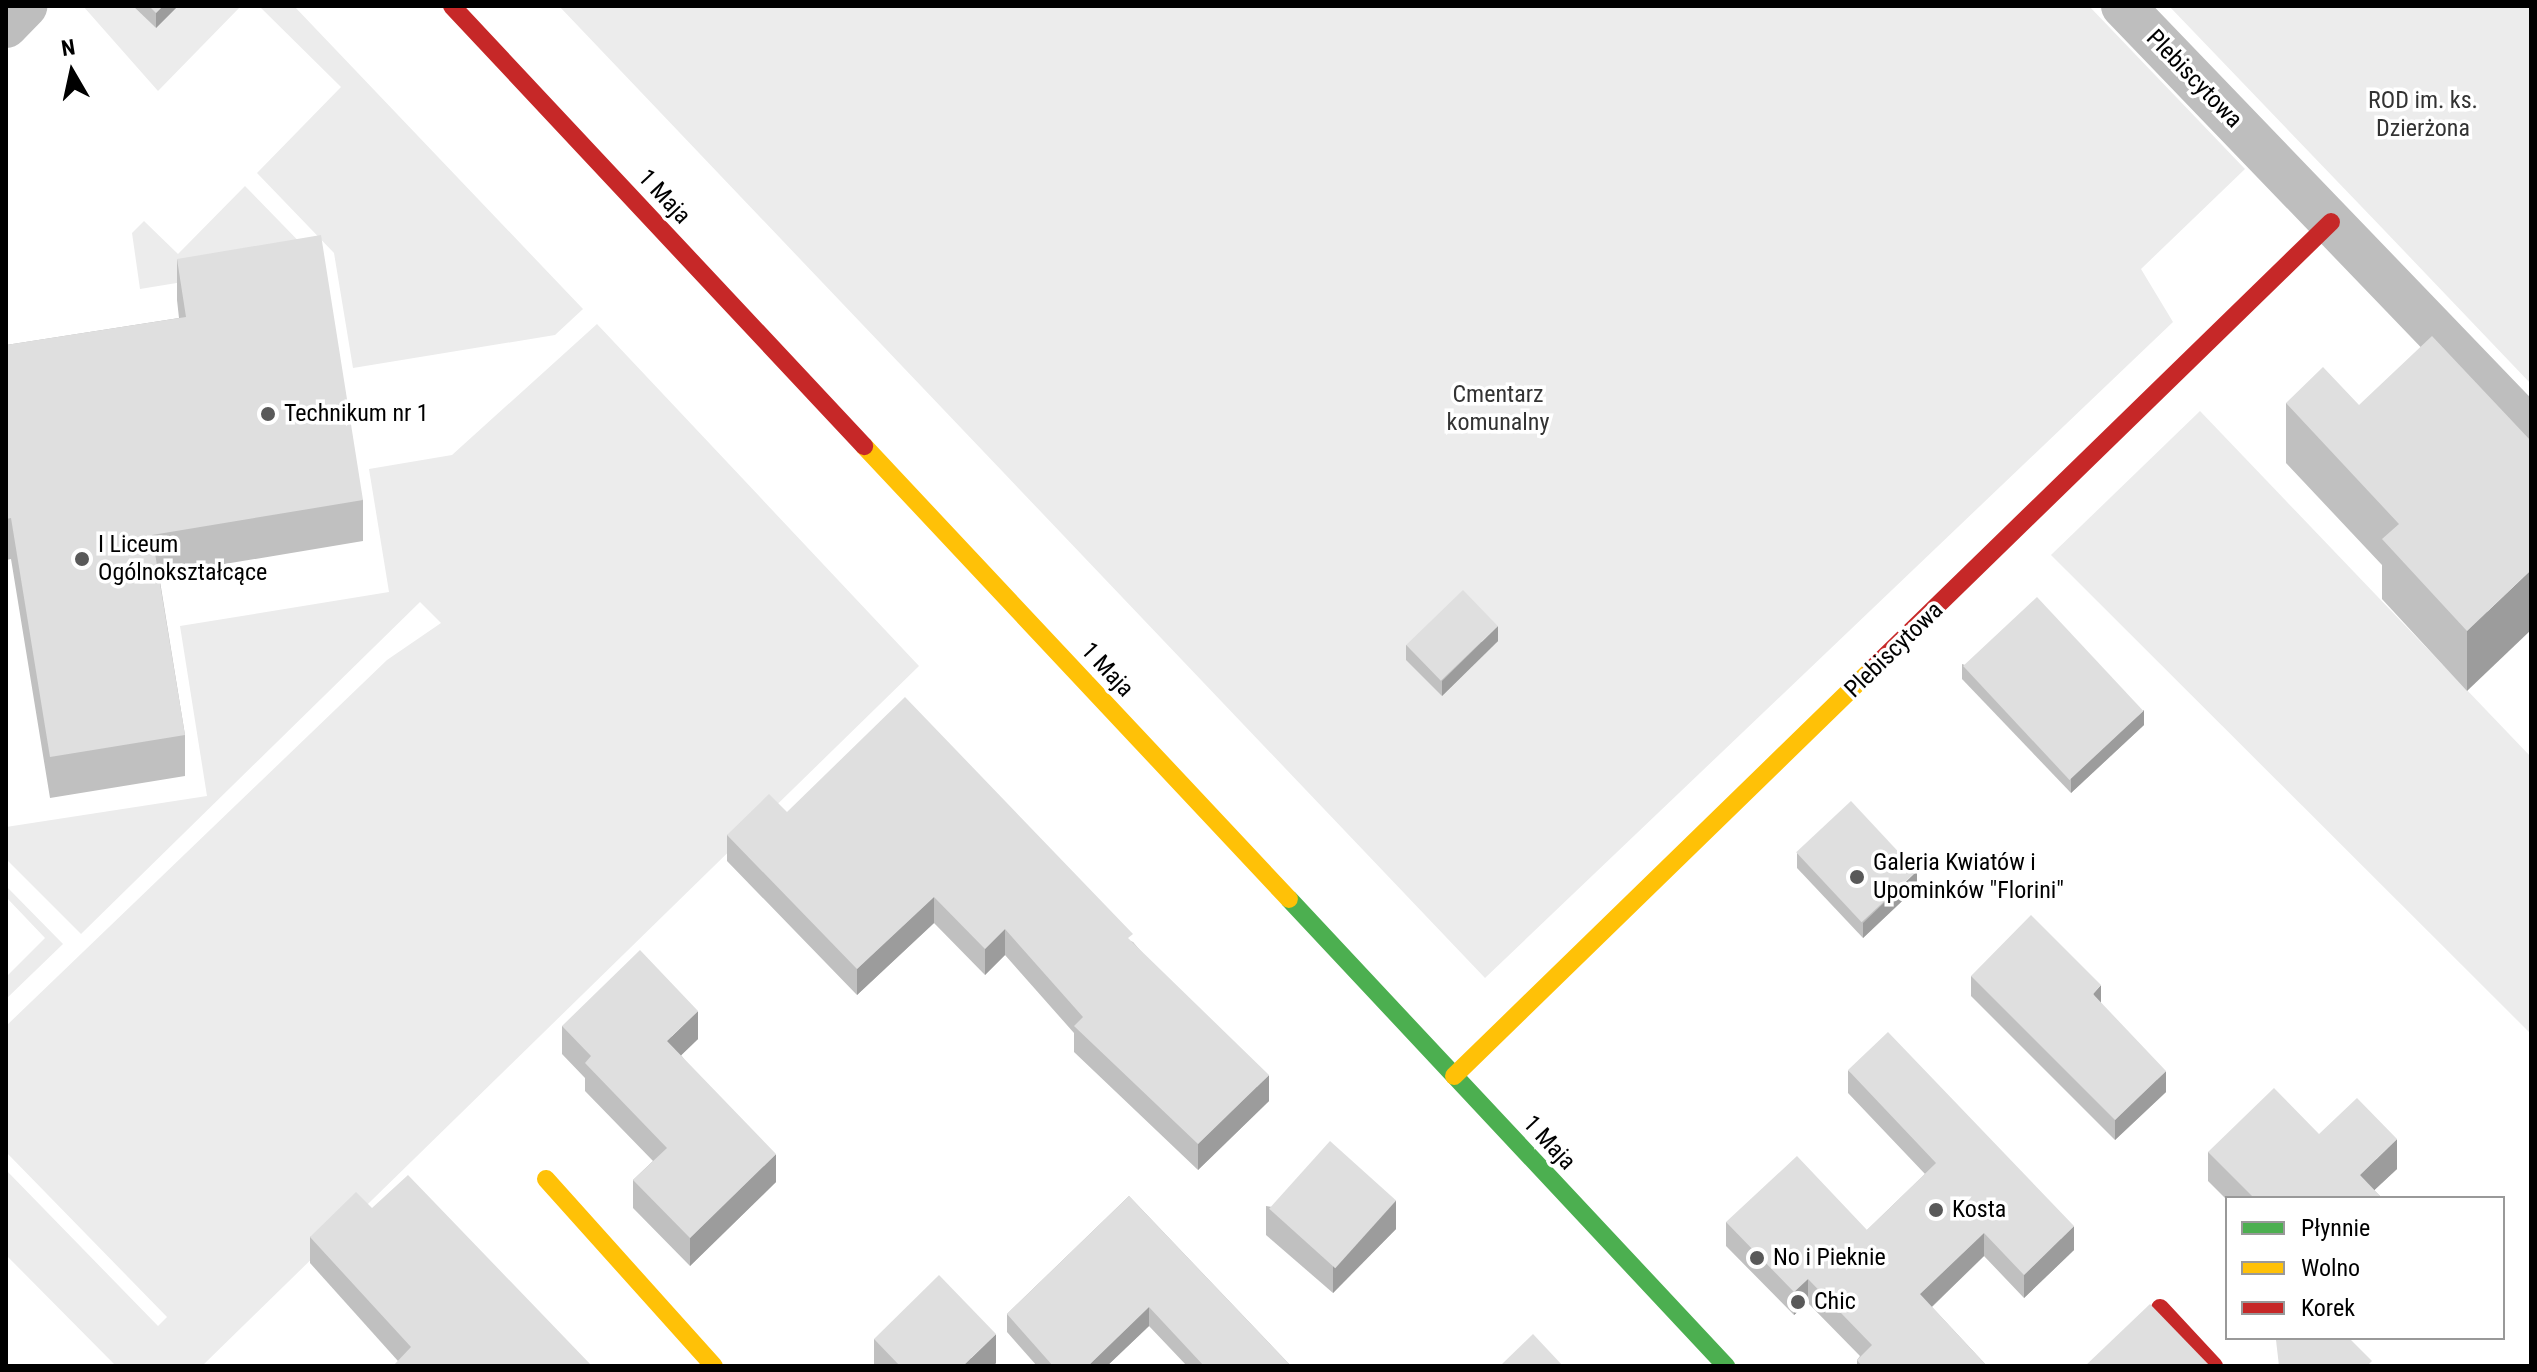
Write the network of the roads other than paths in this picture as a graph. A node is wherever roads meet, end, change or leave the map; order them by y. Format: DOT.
graph roads {
  1 [pos="25,6"];
  2 [pos="452,6"];
  3 [pos="2123,6"];
  4 [pos="6,26"];
  5 [pos="2331,222"];
  6 [pos="2531,430"];
  7 [pos="1454,1076"];
  8 [pos="546,1179"];
  9 [pos="2160,1308"];
  10 [pos="714,1366"];
  11 [pos="1726,1366"];
  12 [pos="2214,1366"];
  1 -- 4 [label="street"];
  2 -- 7 [label="street, 1 Maja"];
  3 -- 5 [label="street, Plebiscytowa"];
  5 -- 6 [label="street, Plebiscytowa"];
  5 -- 7 [label="street, Plebiscytowa"];
  7 -- 11 [label="street, 1 Maja"];
  8 -- 10 [label="street"];
  9 -- 12 [label="street"];
}
